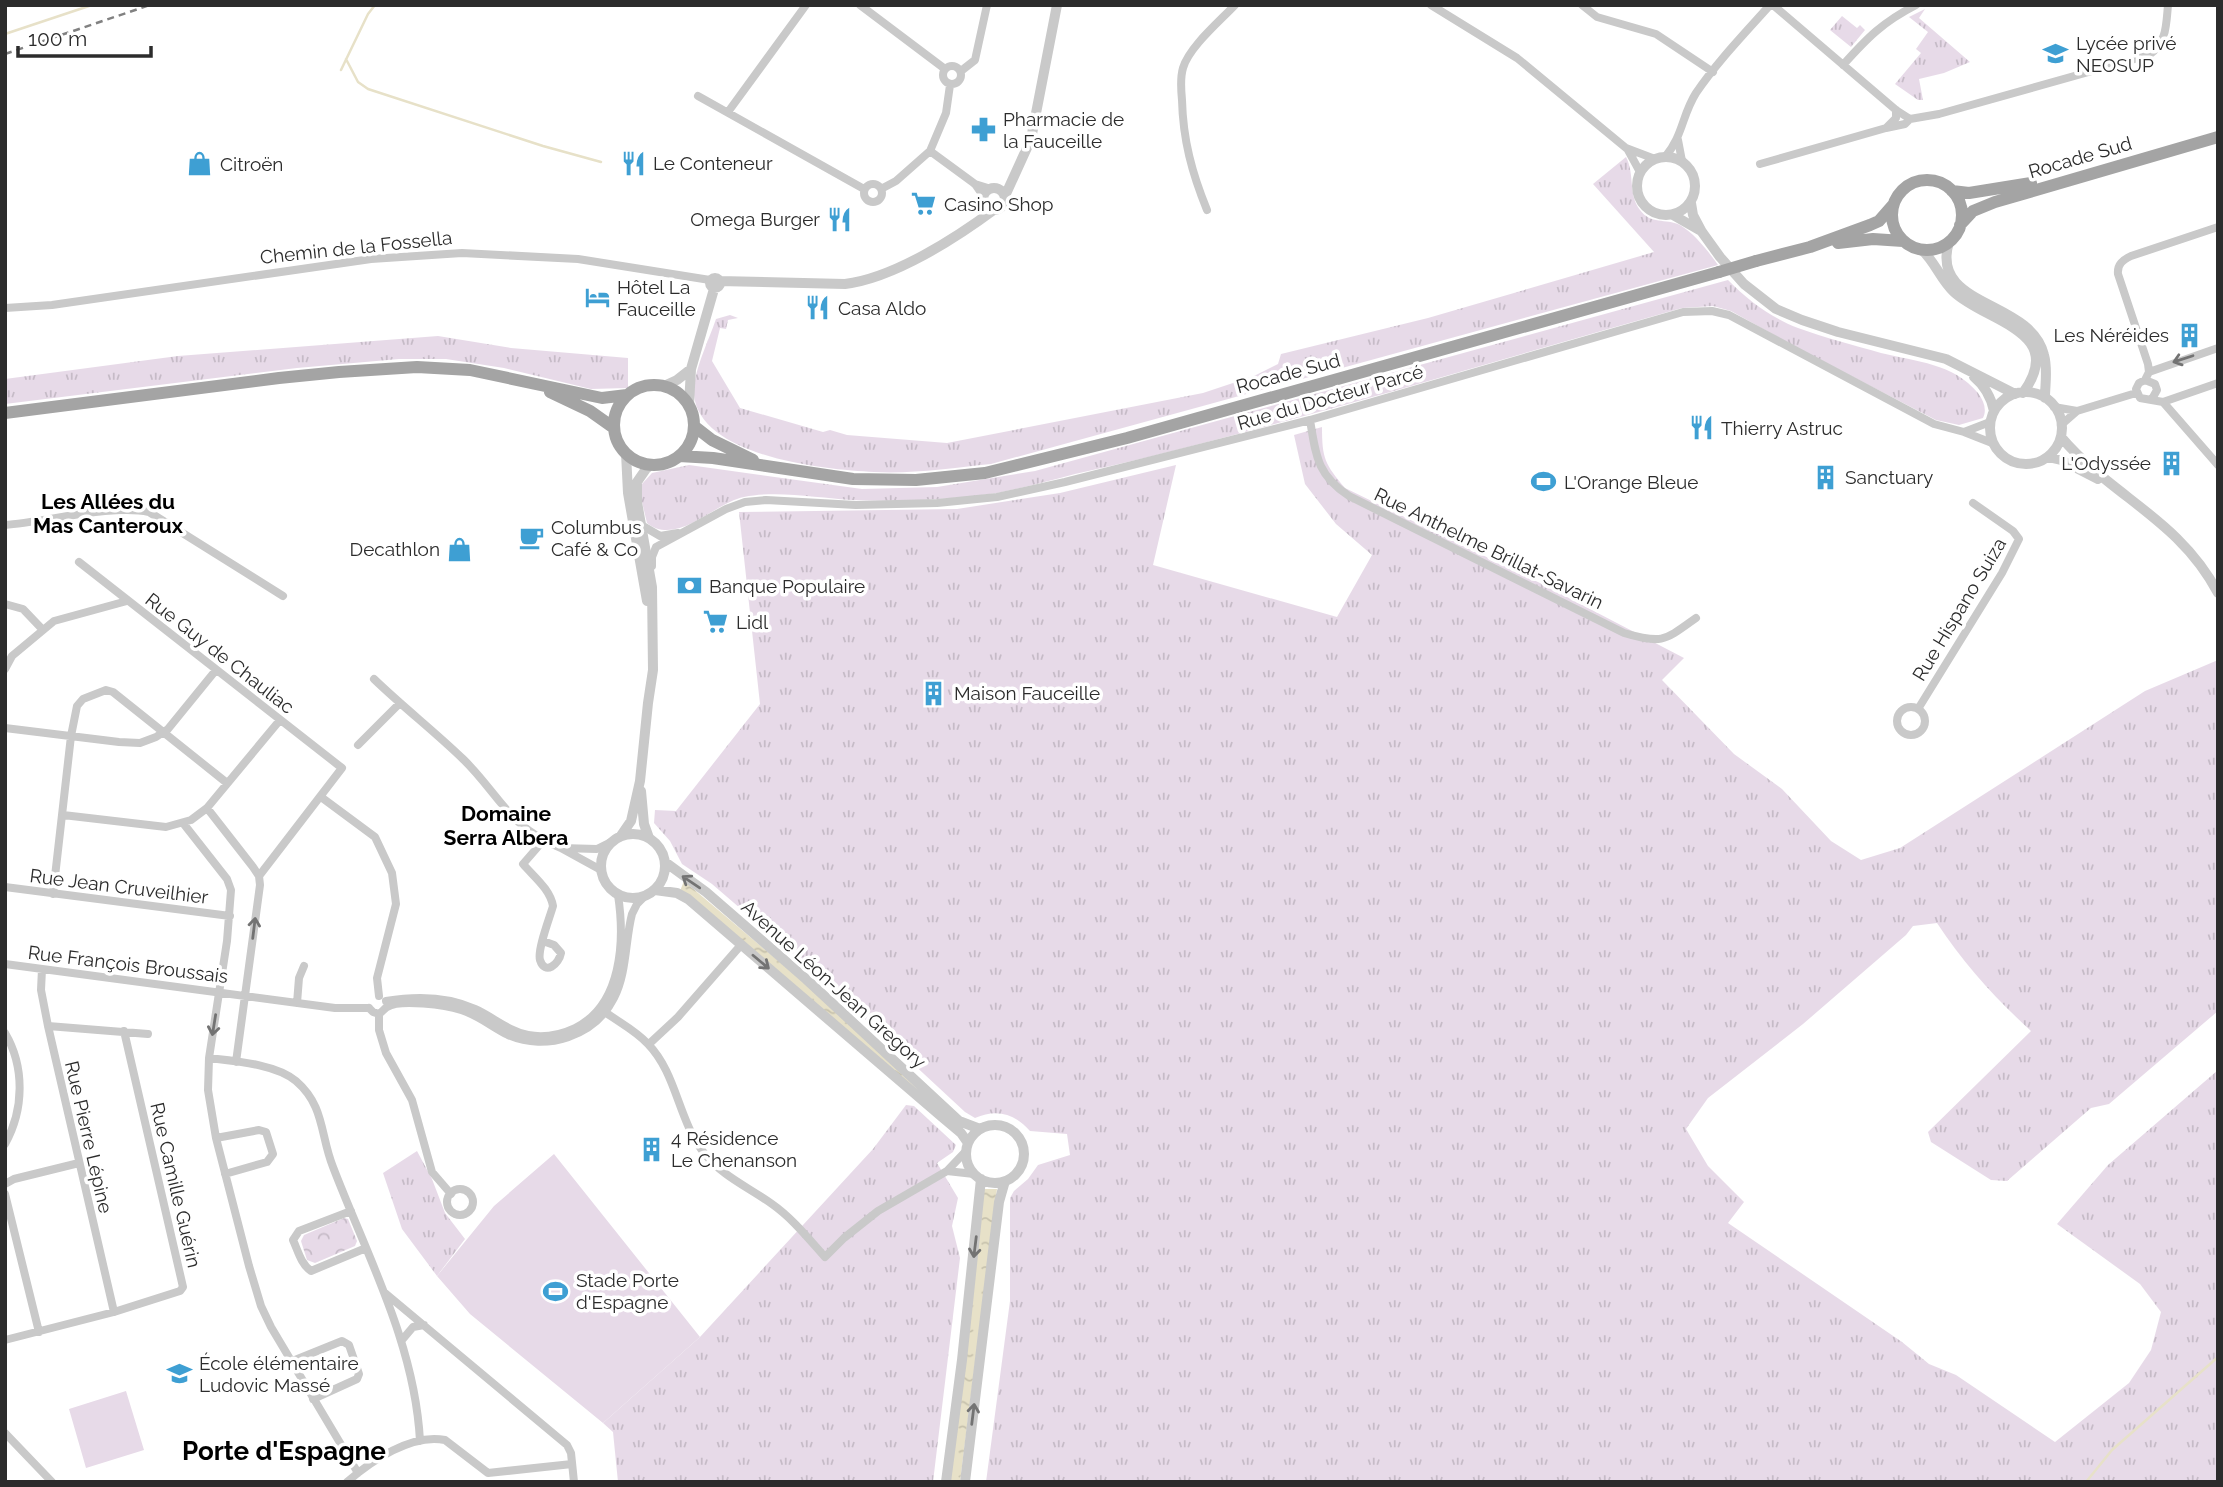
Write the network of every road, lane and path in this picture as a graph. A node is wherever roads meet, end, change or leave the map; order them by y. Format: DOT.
graph roads {
  1 [pos="806,5"];
  2 [pos="860,5"];
  3 [pos="987,5"];
  4 [pos="1057,5"];
  5 [pos="1235,5"];
  6 [pos="1431,5"];
  7 [pos="1582,5"];
  8 [pos="1772,5"];
  9 [pos="1916,5"];
  10 [pos="2168,5"];
  11 [pos="1843,65"];
  12 [pos="945,69"];
  13 [pos="961,71"];
  14 [pos="1713,72"];
  15 [pos="950,85"];
  16 [pos="698,96"];
  17 [pos="1896,110"];
  18 [pos="727,112"];
  19 [pos="1910,119"];
  20 [pos="1886,128"];
  21 [pos="2218,130"];
  22 [pos="2218,137"];
  23 [pos="1678,141"];
  24 [pos="1626,148"];
  25 [pos="930,151"];
  26 [pos="1660,158"];
  27 [pos="1682,161"];
  28 [pos="1760,164"];
  29 [pos="1640,172"];
  30 [pos="864,189"];
  31 [pos="881,189"];
  32 [pos="1952,191"];
  33 [pos="992,195"];
  34 [pos="1691,202"];
  35 [pos="1893,205"];
  36 [pos="995,209"];
  37 [pos="1207,210"];
  38 [pos="1673,215"];
  39 [pos="975,224"];
  40 [pos="1960,225"];
  41 [pos="2218,227"];
  42 [pos="1702,232"];
  43 [pos="1903,241"];
  44 [pos="1949,242"];
  45 [pos="1810,247"];
  46 [pos="1922,250"];
  47 [pos="715,283"];
  48 [pos="5,308"];
  49 [pos="2218,348"];
  50 [pos="1963,367"];
  51 [pos="691,369"];
  52 [pos="2147,376"];
  53 [pos="527,383"];
  54 [pos="2218,383"];
  55 [pos="664,386"];
  56 [pos="2019,393"];
  57 [pos="2136,393"];
  58 [pos="627,395"];
  59 [pos="2045,398"];
  60 [pos="2152,399"];
  61 [pos="2163,402"];
  62 [pos="689,405"];
  63 [pos="2054,407"];
  64 [pos="1994,411"];
  65 [pos="2077,411"];
  66 [pos="5,413"];
  67 [pos="1311,420"];
  68 [pos="1990,422"];
  69 [pos="2062,425"];
  70 [pos="694,426"];
  71 [pos="614,428"];
  72 [pos="1964,432"];
  73 [pos="2061,437"];
  74 [pos="1993,443"];
  75 [pos="626,453"];
  76 [pos="679,456"];
  77 [pos="2048,457"];
  78 [pos="652,464"];
  79 [pos="2218,465"];
  80 [pos="769,467"];
  81 [pos="2111,485"];
  82 [pos="628,493"];
  83 [pos="1973,503"];
  84 [pos="5,525"];
  85 [pos="643,526"];
  86 [pos="681,533"];
  87 [pos="644,543"];
  88 [pos="656,547"];
  89 [pos="79,562"];
  90 [pos="652,587"];
  91 [pos="2218,593"];
  92 [pos="283,596"];
  93 [pos="127,601"];
  94 [pos="5,604"];
  95 [pos="1696,618"];
  96 [pos="652,628"];
  97 [pos="43,630"];
  98 [pos="5,669"];
  99 [pos="216,670"];
  100 [pos="374,679"];
  101 [pos="400,704"];
  102 [pos="1918,709"];
  103 [pos="280,720"];
  104 [pos="5,728"];
  105 [pos="164,733"];
  106 [pos="71,736"];
  107 [pos="358,745"];
  108 [pos="640,780"];
  109 [pos="228,783"];
  110 [pos="321,797"];
  111 [pos="208,808"];
  112 [pos="63,815"];
  113 [pos="183,823"];
  114 [pos="649,838"];
  115 [pos="616,840"];
  116 [pos="543,841"];
  117 [pos="561,848"];
  118 [pos="665,862"];
  119 [pos="601,870"];
  120 [pos="259,876"];
  121 [pos="5,887"];
  122 [pos="650,893"];
  123 [pos="52,894"];
  124 [pos="618,895"];
  125 [pos="230,916"];
  126 [pos="544,941"];
  127 [pos="741,944"];
  128 [pos="5,964"];
  129 [pos="304,966"];
  130 [pos="42,969"];
  131 [pos="220,991"];
  132 [pos="246,996"];
  133 [pos="384,1001"];
  134 [pos="297,1003"];
  135 [pos="369,1008"];
  136 [pos="605,1012"];
  137 [pos="379,1014"];
  138 [pos="48,1026"];
  139 [pos="124,1031"];
  140 [pos="5,1033"];
  141 [pos="148,1034"];
  142 [pos="649,1044"];
  143 [pos="209,1058"];
  144 [pos="236,1062"];
  145 [pos="979,1129"];
  146 [pos="216,1138"];
  147 [pos="5,1144"];
  148 [pos="967,1147"];
  149 [pos="79,1163"];
  150 [pos="947,1171"];
  151 [pos="225,1174"];
  152 [pos="978,1177"];
  153 [pos="1005,1181"];
  154 [pos="5,1184"];
  155 [pos="5,1194"];
  156 [pos="450,1194"];
  157 [pos="351,1211"];
  158 [pos="366,1248"];
  159 [pos="383,1292"];
  160 [pos="114,1312"];
  161 [pos="424,1325"];
  162 [pos="39,1332"];
  163 [pos="5,1340"];
  164 [pos="402,1340"];
  165 [pos="290,1362"];
  166 [pos="313,1399"];
  167 [pos="5,1433"];
  168 [pos="420,1441"];
  169 [pos="572,1464"];
  170 [pos="358,1473"];
  171 [pos="49,1480"];
  172 [pos="347,1482"];
  173 [pos="574,1482"];
  174 [pos="946,1482"];
  175 [pos="965,1482"];
  1 -- 18 [label="street"];
  2 -- 12 [label="street"];
  3 -- 13 [label="street"];
  4 -- 33 [label="street"];
  5 -- 37 [label="street"];
  6 -- 24 [label="street"];
  7 -- 14 [label="street"];
  8 -- 11 [label="street"];
  8 -- 14 [label="street"];
  9 -- 11 [label="street"];
  10 -- 19 [label="street"];
  11 -- 17 [label="street"];
  12 -- 13 [label="street"];
  12 -- 15 [label="street"];
  13 -- 15 [label="street"];
  14 -- 23 [label="street"];
  15 -- 25 [label="street"];
  16 -- 18 [label="street"];
  17 -- 19 [label="street"];
  17 -- 20 [label="street"];
  18 -- 30 [label="street"];
  19 -- 20 [label="street"];
  20 -- 28 [label="street"];
  21 -- 32 [label="main road, Rocade Sud"];
  22 -- 40 [label="main road, Rocade Sud"];
  23 -- 26 [label="street"];
  23 -- 27 [label="street"];
  24 -- 26 [label="street"];
  24 -- 29 [label="street"];
  25 -- 31 [label="street"];
  25 -- 33 [label="street"];
  26 -- 27 [label="street"];
  26 -- 29 [label="street"];
  27 -- 34 [label="street"];
  29 -- 38 [label="street"];
  30 -- 31 [label="street"];
  30 -- 31 [label="street"];
  32 -- 35 [label="main road"];
  32 -- 40 [label="main road"];
  33 -- 36 [label="street"];
  33 -- 36 [label="street, Chemin de la Fossella"];
  33 -- 39 [label="street"];
  34 -- 38 [label="street"];
  34 -- 42 [label="street"];
  35 -- 43 [label="main road"];
  35 -- 45 [label="main road, Rocade Sud"];
  36 -- 39 [label="street, Chemin de la Fossella"];
  38 -- 42 [label="street"];
  39 -- 47 [label="street, Chemin de la Fossella"];
  40 -- 44 [label="main road"];
  41 -- 52 [label="street"];
  42 -- 50 [label="street"];
  43 -- 45 [label="main road, Rocade Sud"];
  43 -- 46 [label="main road"];
  44 -- 46 [label="main road"];
  44 -- 59 [label="street"];
  45 -- 80 [label="main road, Rocade Sud, bridge"];
  46 -- 56 [label="street"];
  47 -- 48 [label="street, Chemin de la Fossella"];
  47 -- 51 [label="street"];
  49 -- 52 [label="street, one-way"];
  50 -- 56 [label="street"];
  50 -- 64 [label="street"];
  51 -- 55 [label="street"];
  51 -- 62 [label="street"];
  52 -- 57 [label="street"];
  52 -- 60 [label="street"];
  53 -- 58 [label="main road"];
  53 -- 66 [label="main road"];
  53 -- 71 [label="main road"];
  54 -- 61 [label="street"];
  55 -- 58 [label="main road"];
  55 -- 62 [label="main road"];
  56 -- 59 [label="street"];
  56 -- 64 [label="street"];
  57 -- 60 [label="street"];
  57 -- 65 [label="street"];
  58 -- 71 [label="main road"];
  59 -- 63 [label="street"];
  60 -- 61 [label="street"];
  61 -- 79 [label="street"];
  62 -- 70 [label="main road"];
  63 -- 65 [label="street"];
  63 -- 69 [label="street"];
  64 -- 68 [label="street"];
  65 -- 69 [label="street"];
  67 -- 72 [label="street, Rue du Docteur Parcé"];
  67 -- 86 [label="street, Rue du Docteur Parcé"];
  67 -- 95 [label="street, Rue Anthelme Brillat-Savarin"];
  68 -- 72 [label="street"];
  68 -- 74 [label="street"];
  69 -- 73 [label="street"];
  70 -- 76 [label="main road"];
  70 -- 80 [label="main road"];
  71 -- 75 [label="main road"];
  72 -- 74 [label="street, Rue du Docteur Parcé"];
  73 -- 77 [label="street"];
  73 -- 81 [label="street"];
  74 -- 77 [label="street"];
  75 -- 78 [label="main road"];
  75 -- 82 [label="street"];
  76 -- 78 [label="main road"];
  76 -- 80 [label="main road"];
  77 -- 81 [label="street"];
  78 -- 85 [label="street"];
  81 -- 91 [label="street"];
  82 -- 87 [label="street"];
  82 -- 96 [label="street"];
  83 -- 102 [label="street, Rue Hispano Suiza"];
  84 -- 92 [label="street"];
  85 -- 86 [label="street"];
  85 -- 87 [label="street"];
  86 -- 88 [label="street, Rue du Docteur Parcé"];
  87 -- 88 [label="street"];
  87 -- 90 [label="street"];
  88 -- 90 [label="street"];
  89 -- 93 [label="street, Rue Guy de Chauliac"];
  90 -- 96 [label="street"];
  93 -- 97 [label="street"];
  93 -- 99 [label="street, Rue Guy de Chauliac"];
  94 -- 97 [label="street"];
  96 -- 108 [label="street"];
  97 -- 98 [label="street"];
  99 -- 103 [label="street, Rue Guy de Chauliac"];
  99 -- 105 [label="street"];
  100 -- 101 [label="street"];
  101 -- 107 [label="street"];
  101 -- 116 [label="street"];
  103 -- 109 [label="street"];
  103 -- 110 [label="street, Rue Guy de Chauliac"];
  104 -- 106 [label="street"];
  105 -- 106 [label="street"];
  105 -- 106 [label="street"];
  105 -- 109 [label="street"];
  106 -- 112 [label="street"];
  108 -- 114 [label="street"];
  108 -- 115 [label="street"];
  109 -- 111 [label="street"];
  110 -- 120 [label="street"];
  110 -- 133 [label="street"];
  111 -- 113 [label="street"];
  111 -- 120 [label="street"];
  112 -- 113 [label="street"];
  112 -- 123 [label="street"];
  113 -- 125 [label="street"];
  114 -- 115 [label="street"];
  114 -- 118 [label="street"];
  115 -- 117 [label="street"];
  115 -- 119 [label="street"];
  116 -- 117 [label="street"];
  116 -- 126 [label="street"];
  117 -- 119 [label="street"];
  118 -- 122 [label="street"];
  145 -- 118 [label="street, Avenue Léon-Jean Gregory, one-way"];
  119 -- 124 [label="street"];
  132 -- 120 [label="street, one-way"];
  121 -- 123 [label="street, Rue Jean Cruveilhier"];
  122 -- 124 [label="street"];
  122 -- 127 [label="street, Avenue Léon-Jean Gregory"];
  122 -- 136 [label="street"];
  123 -- 125 [label="street, Rue Jean Cruveilhier"];
  124 -- 133 [label="street"];
  125 -- 131 [label="street"];
  127 -- 142 [label="street"];
  127 -- 148 [label="street, Avenue Léon-Jean Gregory, one-way"];
  128 -- 130 [label="street, Rue François Broussais"];
  129 -- 134 [label="street"];
  130 -- 131 [label="street, Rue François Broussais"];
  130 -- 138 [label="street, Rue Pierre Lépine"];
  131 -- 132 [label="street, Rue François Broussais"];
  131 -- 143 [label="street, one-way"];
  132 -- 134 [label="street, Rue François Broussais"];
  132 -- 144 [label="street"];
  133 -- 135 [label="street"];
  133 -- 136 [label="street"];
  133 -- 137 [label="street"];
  134 -- 135 [label="street, Rue François Broussais"];
  135 -- 137 [label="street"];
  136 -- 142 [label="street"];
  137 -- 156 [label="street"];
  138 -- 139 [label="street"];
  138 -- 149 [label="street, Rue Pierre Lépine"];
  139 -- 141 [label="street"];
  139 -- 160 [label="street, Rue Camille Guérin"];
  140 -- 147 [label="street"];
  142 -- 150 [label="street"];
  143 -- 144 [label="street"];
  143 -- 146 [label="street"];
  144 -- 157 [label="street"];
  145 -- 148 [label="street"];
  145 -- 153 [label="street"];
  146 -- 151 [label="street"];
  146 -- 151 [label="street"];
  148 -- 150 [label="street"];
  148 -- 152 [label="street"];
  149 -- 154 [label="street"];
  149 -- 160 [label="street, Rue Pierre Lépine"];
  150 -- 152 [label="street"];
  151 -- 165 [label="street"];
  152 -- 153 [label="street"];
  152 -- 174 [label="street, one-way"];
  175 -- 153 [label="street, one-way"];
  155 -- 162 [label="street"];
  157 -- 158 [label="street"];
  157 -- 158 [label="street"];
  158 -- 159 [label="street"];
  159 -- 161 [label="street"];
  159 -- 164 [label="street"];
  160 -- 162 [label="street, Rue Camille Guérin"];
  161 -- 164 [label="street"];
  161 -- 169 [label="street"];
  162 -- 163 [label="street, Rue Camille Guérin"];
  164 -- 168 [label="street"];
  165 -- 166 [label="street"];
  165 -- 166 [label="street"];
  166 -- 170 [label="street"];
  167 -- 171 [label="street"];
  168 -- 169 [label="street"];
  168 -- 170 [label="street"];
  169 -- 173 [label="street"];
  170 -- 172 [label="street"];
}
